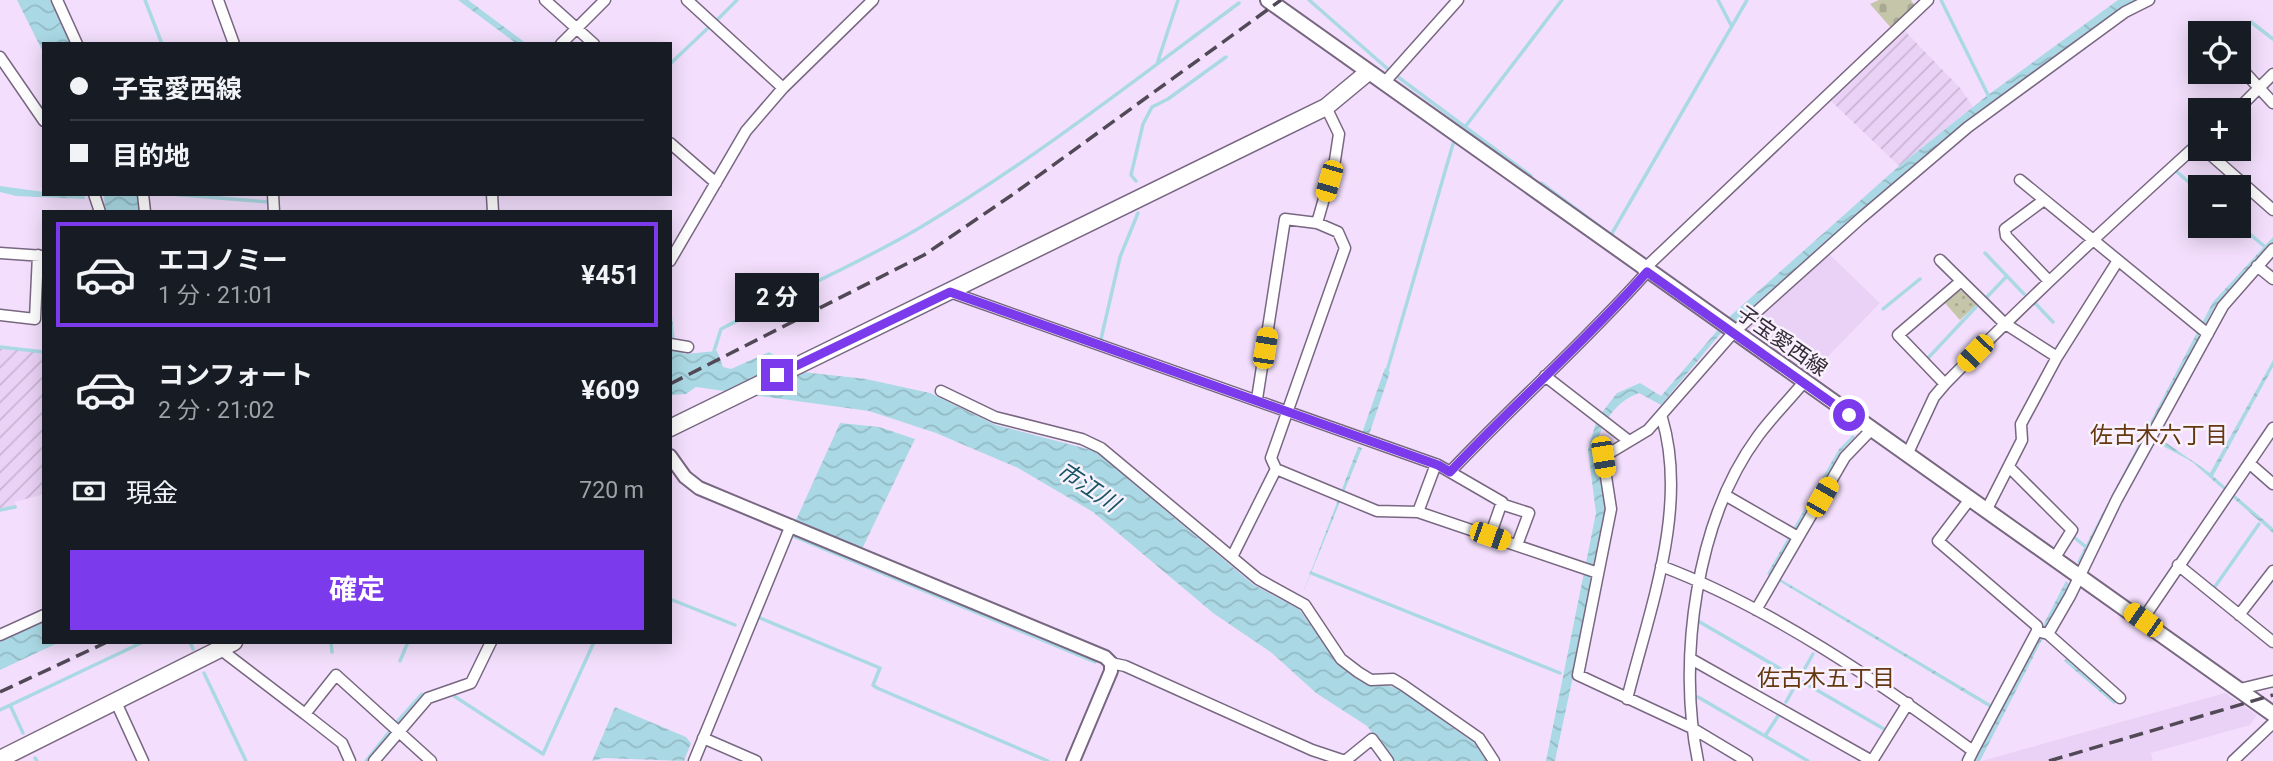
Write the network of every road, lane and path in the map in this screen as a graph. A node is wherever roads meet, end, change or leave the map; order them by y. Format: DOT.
graph roads {
  1 [pos="57,0"];
  2 [pos="218,0"];
  3 [pos="545,0"];
  4 [pos="605,0"];
  5 [pos="687,0"];
  6 [pos="873,0"];
  7 [pos="1268,0"];
  8 [pos="1458,0"];
  9 [pos="1928,0"];
  10 [pos="2149,0"];
  11 [pos="578,27"];
  12 [pos="76,42"];
  13 [pos="233,42"];
  14 [pos="563,42"];
  15 [pos="592,42"];
  16 [pos="0,57"];
  17 [pos="1367,73"];
  18 [pos="2273,74"];
  19 [pos="2251,80"];
  20 [pos="1383,84"];
  21 [pos="783,88"];
  22 [pos="2260,91"];
  23 [pos="2251,98"];
  24 [pos="2273,103"];
  25 [pos="1326,107"];
  26 [pos="42,118"];
  27 [pos="672,145"];
  28 [pos="2188,156"];
  29 [pos="2218,161"];
  30 [pos="2020,180"];
  31 [pos="716,183"];
  32 [pos="2044,200"];
  33 [pos="2273,210"];
  34 [pos="1317,223"];
  35 [pos="2094,242"];
  36 [pos="2273,249"];
  37 [pos="0,253"];
  38 [pos="41,255"];
  39 [pos="672,258"];
  40 [pos="1940,260"];
  41 [pos="2117,262"];
  42 [pos="2258,266"];
  43 [pos="1645,271"];
  44 [pos="2273,279"];
  45 [pos="2048,280"];
  46 [pos="1960,282"];
  47 [pos="950,292"];
  48 [pos="0,315"];
  49 [pos="2004,323"];
  50 [pos="1727,329"];
  51 [pos="2203,331"];
  52 [pos="673,345"];
  53 [pos="688,346"];
  54 [pos="2057,358"];
  55 [pos="1545,376"];
  56 [pos="1804,382"];
  57 [pos="1945,384"];
  58 [pos="941,391"];
  59 [pos="1257,399"];
  60 [pos="1288,412"];
  61 [pos="1662,418"];
  62 [pos="672,427"];
  63 [pos="2273,428"];
  64 [pos="1870,431"];
  65 [pos="1629,441"];
  66 [pos="1907,455"];
  67 [pos="672,459"];
  68 [pos="2249,463"];
  69 [pos="1436,464"];
  70 [pos="2009,467"];
  71 [pos="1276,469"];
  72 [pos="1450,472"];
  73 [pos="2273,484"];
  74 [pos="1725,495"];
  75 [pos="1970,499"];
  76 [pos="1501,505"];
  77 [pos="1986,511"];
  78 [pos="1418,512"];
  79 [pos="791,525"];
  80 [pos="1794,535"];
  81 [pos="1490,536"];
  82 [pos="1517,545"];
  83 [pos="1232,557"];
  84 [pos="2054,559"];
  85 [pos="2178,565"];
  86 [pos="1661,566"];
  87 [pos="2273,571"];
  88 [pos="1596,573"];
  89 [pos="2080,577"];
  90 [pos="1700,581"];
  91 [pos="1756,610"];
  92 [pos="2239,615"];
  93 [pos="42,616"];
  94 [pos="2143,620"];
  95 [pos="2043,632"];
  96 [pos="0,635"];
  97 [pos="2273,642"];
  98 [pos="490,644"];
  99 [pos="227,646"];
  100 [pos="1690,659"];
  101 [pos="1111,663"];
  102 [pos="2273,681"];
  103 [pos="2240,689"];
  104 [pos="2120,698"];
  105 [pos="1627,699"];
  106 [pos="115,700"];
  107 [pos="1908,703"];
  108 [pos="305,714"];
  109 [pos="2273,714"];
  110 [pos="2273,723"];
  111 [pos="1692,728"];
  112 [pos="400,733"];
  113 [pos="704,738"];
  114 [pos="1973,751"];
  115 [pos="0,758"];
  116 [pos="143,761"];
  117 [pos="351,761"];
  118 [pos="373,761"];
  119 [pos="431,761"];
  120 [pos="694,761"];
  121 [pos="756,761"];
  122 [pos="1073,761"];
  123 [pos="1388,761"];
  124 [pos="1494,761"];
  125 [pos="1698,761"];
  126 [pos="1747,761"];
  127 [pos="1872,761"];
  128 [pos="1968,761"];
  129 [pos="2233,761"];
  1 -- 12 [label="street"];
  2 -- 13 [label="street"];
  3 -- 11 [label="street"];
  4 -- 11 [label="street"];
  5 -- 21 [label="street"];
  6 -- 21 [label="street"];
  7 -- 17 [label="main road, 子宝愛西線"];
  8 -- 20 [label="street"];
  9 -- 43 [label="street"];
  10 -- 50 [label="street"];
  11 -- 14 [label="street"];
  11 -- 15 [label="street"];
  16 -- 26 [label="street"];
  17 -- 20 [label="main road, 子宝愛西線"];
  17 -- 25 [label="main road"];
  18 -- 22 [label="street"];
  19 -- 22 [label="street"];
  20 -- 43 [label="main road, 子宝愛西線"];
  21 -- 31 [label="street"];
  22 -- 23 [label="street"];
  22 -- 24 [label="street"];
  25 -- 34 [label="street"];
  25 -- 47 [label="main road"];
  27 -- 31 [label="street"];
  28 -- 35 [label="street"];
  29 -- 33 [label="street"];
  30 -- 32 [label="street"];
  31 -- 39 [label="street"];
  32 -- 35 [label="street"];
  32 -- 45 [label="street"];
  34 -- 59 [label="street"];
  34 -- 60 [label="street"];
  35 -- 41 [label="street"];
  35 -- 45 [label="street"];
  36 -- 42 [label="street"];
  37 -- 38 [label="street"];
  38 -- 48 [label="street"];
  40 -- 46 [label="street"];
  41 -- 51 [label="street"];
  41 -- 54 [label="street"];
  42 -- 44 [label="street"];
  42 -- 51 [label="street"];
  43 -- 50 [label="main road, 子宝愛西線"];
  43 -- 55 [label="street"];
  45 -- 49 [label="street"];
  46 -- 49 [label="street"];
  46 -- 57 [label="street"];
  47 -- 59 [label="street"];
  47 -- 62 [label="main road"];
  49 -- 54 [label="street"];
  49 -- 57 [label="street"];
  50 -- 56 [label="main road, 子宝愛西線"];
  50 -- 61 [label="street"];
  51 -- 89 [label="street"];
  52 -- 53 [label="street"];
  54 -- 70 [label="street"];
  55 -- 65 [label="street"];
  55 -- 72 [label="street"];
  56 -- 64 [label="main road, 子宝愛西線"];
  56 -- 74 [label="street"];
  57 -- 66 [label="street"];
  58 -- 83 [label="street"];
  59 -- 60 [label="street"];
  60 -- 69 [label="street"];
  60 -- 71 [label="street"];
  61 -- 65 [label="street"];
  61 -- 86 [label="street"];
  63 -- 68 [label="street"];
  64 -- 66 [label="main road, 子宝愛西線"];
  64 -- 80 [label="street"];
  65 -- 88 [label="street"];
  66 -- 75 [label="main road, 子宝愛西線"];
  67 -- 79 [label="street"];
  68 -- 73 [label="street"];
  68 -- 85 [label="street"];
  69 -- 72 [label="street"];
  69 -- 78 [label="street"];
  70 -- 77 [label="street"];
  70 -- 84 [label="street"];
  71 -- 78 [label="street"];
  71 -- 83 [label="street"];
  72 -- 76 [label="street"];
  74 -- 80 [label="street"];
  74 -- 90 [label="street"];
  75 -- 77 [label="main road, 子宝愛西線"];
  75 -- 95 [label="street"];
  76 -- 81 [label="street"];
  76 -- 82 [label="street"];
  77 -- 84 [label="main road, 子宝愛西線"];
  78 -- 81 [label="street"];
  79 -- 101 [label="street"];
  79 -- 113 [label="street"];
  80 -- 91 [label="street"];
  81 -- 82 [label="street"];
  82 -- 88 [label="street"];
  83 -- 124 [label="street"];
  84 -- 89 [label="main road, 子宝愛西線"];
  85 -- 92 [label="street"];
  85 -- 94 [label="street"];
  86 -- 90 [label="street"];
  86 -- 105 [label="street"];
  87 -- 92 [label="street"];
  88 -- 105 [label="street"];
  89 -- 94 [label="main road, 子宝愛西線"];
  89 -- 95 [label="street"];
  90 -- 91 [label="street"];
  90 -- 100 [label="street"];
  91 -- 107 [label="street"];
  92 -- 97 [label="street"];
  93 -- 96 [label="street"];
  94 -- 103 [label="main road, 子宝愛西線"];
  95 -- 104 [label="street"];
  95 -- 114 [label="street"];
  98 -- 112 [label="street"];
  99 -- 106 [label="main road"];
  99 -- 108 [label="street"];
  100 -- 111 [label="street"];
  100 -- 127 [label="street"];
  101 -- 122 [label="street"];
  101 -- 123 [label="street"];
  102 -- 103 [label="street"];
  103 -- 109 [label="main road, 子宝愛西線"];
  105 -- 111 [label="street"];
  106 -- 115 [label="main road"];
  106 -- 116 [label="street"];
  107 -- 114 [label="street"];
  107 -- 127 [label="street"];
  108 -- 112 [label="street"];
  108 -- 117 [label="street"];
  110 -- 129 [label="street"];
  111 -- 125 [label="street"];
  111 -- 126 [label="street"];
  112 -- 118 [label="street"];
  112 -- 119 [label="street"];
  113 -- 120 [label="street"];
  113 -- 121 [label="street"];
  114 -- 128 [label="street"];
}
